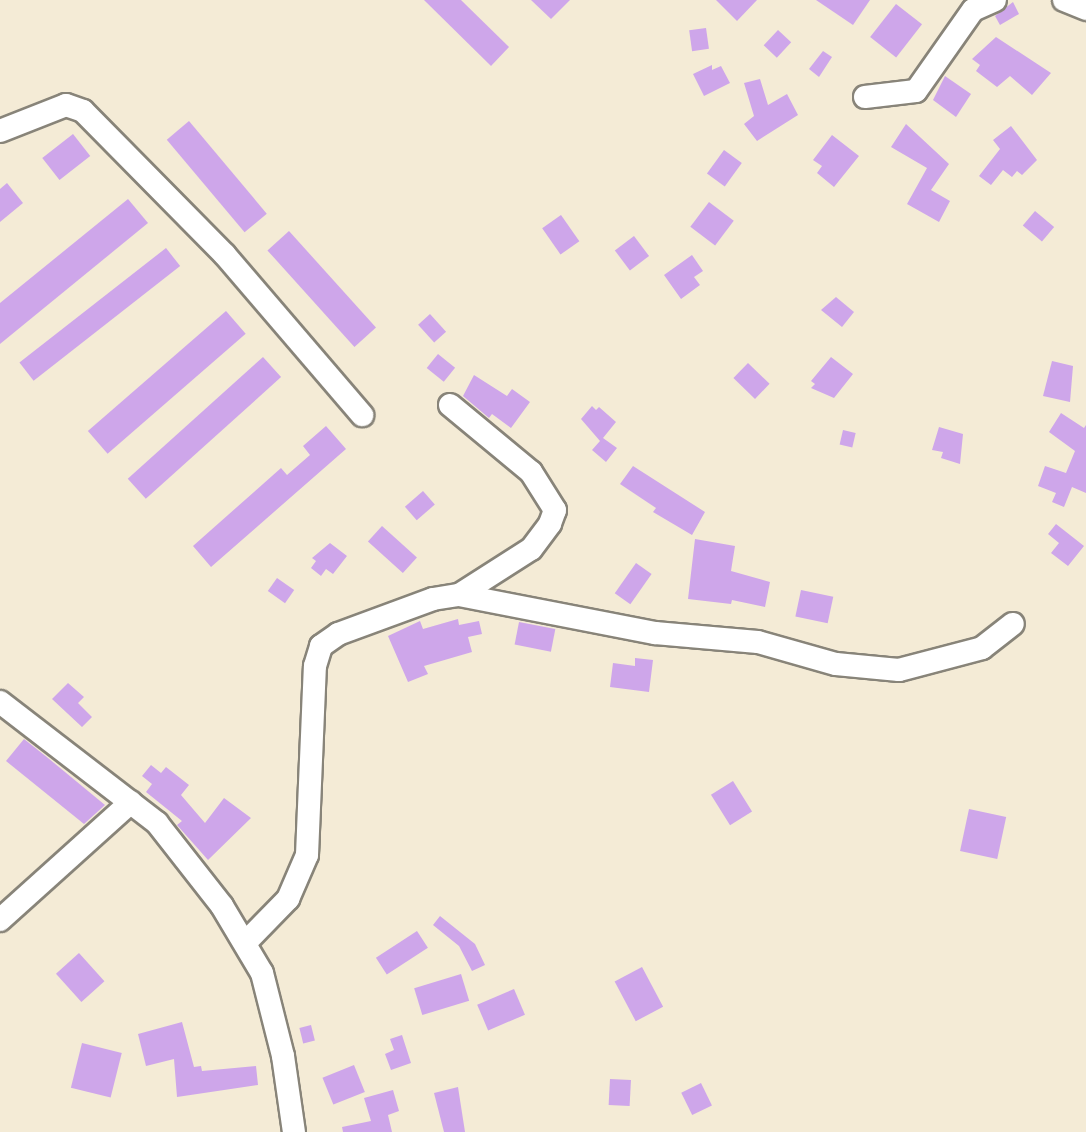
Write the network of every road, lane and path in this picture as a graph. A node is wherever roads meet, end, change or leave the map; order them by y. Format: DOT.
graph roads {
  1 [pos="995,0"];
  2 [pos="1064,0"];
  3 [pos="1086,9"];
  4 [pos="866,97"];
  5 [pos="0,131"];
  6 [pos="450,405"];
  7 [pos="362,415"];
  8 [pos="460,595"];
  9 [pos="1013,624"];
  10 [pos="0,702"];
  11 [pos="131,802"];
  12 [pos="0,920"];
  13 [pos="246,943"];
  14 [pos="294,1132"];
  1 -- 4 [label="street"];
  2 -- 3 [label="street"];
  5 -- 7 [label="street"];
  6 -- 8 [label="street"];
  8 -- 9 [label="street"];
  8 -- 13 [label="street"];
  10 -- 11 [label="street"];
  11 -- 12 [label="street"];
  11 -- 13 [label="street"];
  13 -- 14 [label="street"];
}
